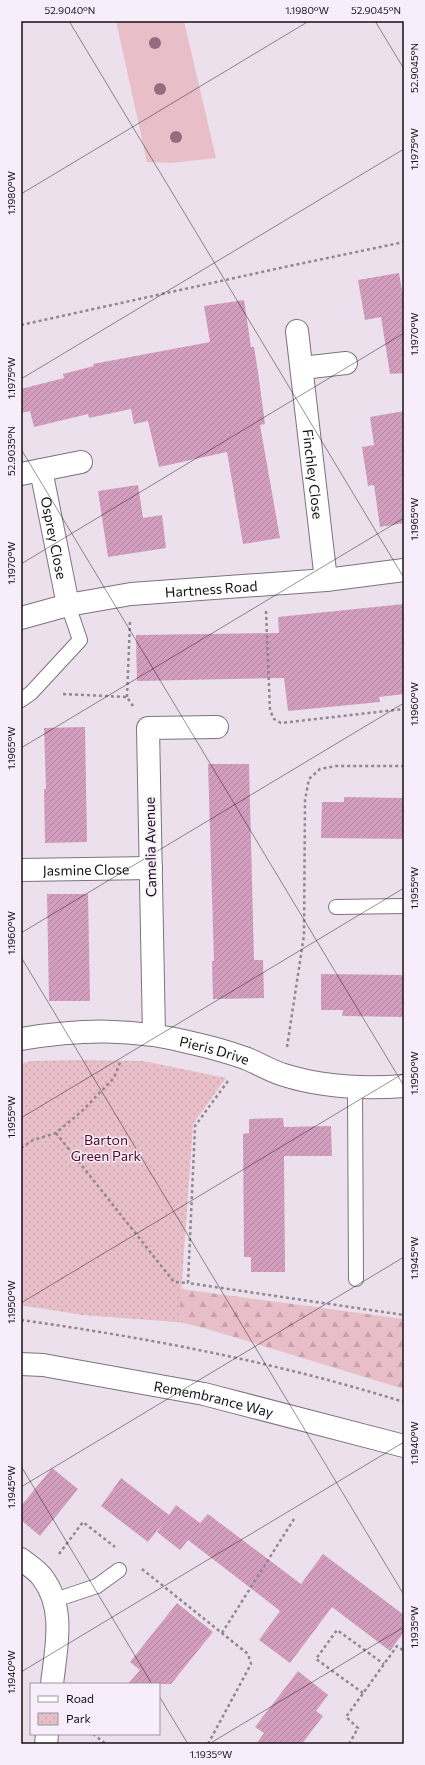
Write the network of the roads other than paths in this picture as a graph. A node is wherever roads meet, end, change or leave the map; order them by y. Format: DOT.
graph roads {
  1 [pos="297,331"];
  2 [pos="346,363"];
  3 [pos="302,368"];
  4 [pos="81,462"];
  5 [pos="31,472"];
  6 [pos="404,570"];
  7 [pos="326,580"];
  8 [pos="68,605"];
  9 [pos="21,618"];
  10 [pos="26,696"];
  11 [pos="217,727"];
  12 [pos="151,868"];
  13 [pos="21,870"];
  14 [pos="404,906"];
  15 [pos="336,907"];
  16 [pos="154,1035"];
  17 [pos="21,1039"];
  18 [pos="404,1086"];
  19 [pos="355,1087"];
  20 [pos="356,1279"];
  21 [pos="21,1364"];
  22 [pos="404,1446"];
  23 [pos="21,1559"];
  24 [pos="118,1570"];
  25 [pos="55,1600"];
  26 [pos="52,1683"];
  1 -- 3 [label="main road, Finchley Close"];
  2 -- 3 [label="main road"];
  3 -- 7 [label="main road, Finchley Close"];
  4 -- 5 [label="main road, Osprey Close"];
  5 -- 8 [label="main road, Osprey Close"];
  6 -- 7 [label="main road, Hartness Road"];
  7 -- 8 [label="main road, Hartness Road"];
  8 -- 9 [label="main road, Hartness Road"];
  8 -- 10 [label="lane"];
  11 -- 12 [label="main road, Camelia Avenue"];
  12 -- 13 [label="main road, Jasmine Close"];
  12 -- 16 [label="main road, Camelia Avenue"];
  14 -- 15 [label="lane"];
  16 -- 17 [label="main road, Pieris Drive"];
  16 -- 19 [label="main road, Pieris Drive"];
  18 -- 19 [label="main road, Pieris Drive"];
  19 -- 20 [label="lane"];
  21 -- 22 [label="main road, Remembrance Way"];
  23 -- 25 [label="main road"];
  24 -- 25 [label="lane"];
  25 -- 26 [label="main road"];
}
